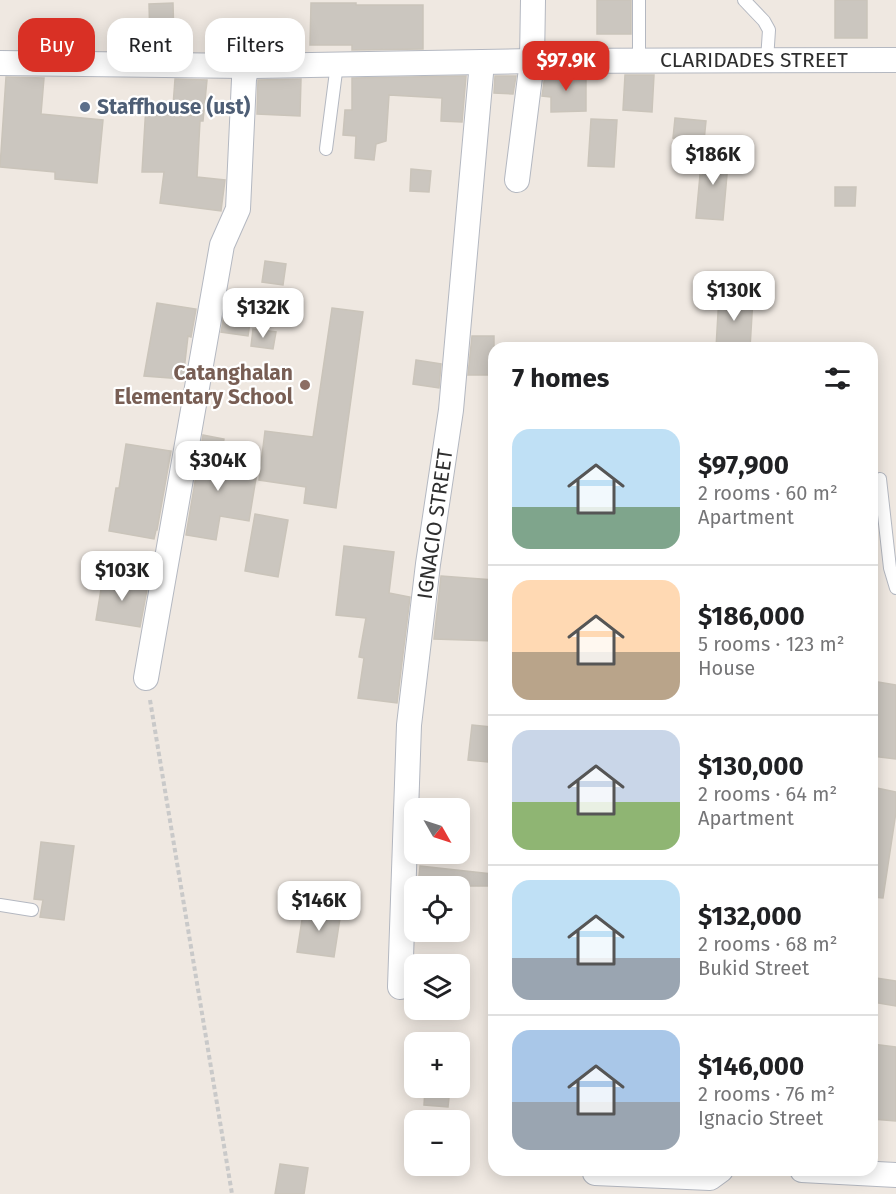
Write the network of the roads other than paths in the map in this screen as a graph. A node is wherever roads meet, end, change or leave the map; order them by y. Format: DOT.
graph roads {
  1 [pos="533,0"];
  2 [pos="639,0"];
  3 [pos="744,0"];
  4 [pos="639,60"];
  5 [pos="767,60"];
  6 [pos="896,60"];
  7 [pos="532,61"];
  8 [pos="482,62"];
  9 [pos="0,63"];
  10 [pos="337,64"];
  11 [pos="205,65"];
  12 [pos="305,65"];
  13 [pos="246,72"];
  14 [pos="326,149"];
  15 [pos="517,180"];
  16 [pos="880,479"];
  17 [pos="896,588"];
  18 [pos="146,678"];
  19 [pos="0,905"];
  20 [pos="32,910"];
  21 [pos="400,987"];
  22 [pos="878,1173"];
  23 [pos="896,1174"];
  24 [pos="665,1176"];
  25 [pos="714,1176"];
  1 -- 7 [label="street"];
  2 -- 4 [label="lane"];
  3 -- 5 [label="lane"];
  4 -- 5 [label="street, CLARIDADES STREET"];
  4 -- 7 [label="street, CLARIDADES STREET"];
  5 -- 6 [label="street, CLARIDADES STREET"];
  7 -- 8 [label="street, CLARIDADES STREET"];
  7 -- 15 [label="street"];
  8 -- 10 [label="street, CLARIDADES STREET"];
  8 -- 21 [label="street, IGNACIO STREET"];
  9 -- 11 [label="street, CLARIDADES STREET"];
  10 -- 12 [label="street, CLARIDADES STREET"];
  10 -- 14 [label="lane"];
  13 -- 18 [label="street"];
  16 -- 17 [label="lane"];
  19 -- 20 [label="lane"];
  22 -- 23 [label="street"];
  24 -- 25 [label="street"];
}
